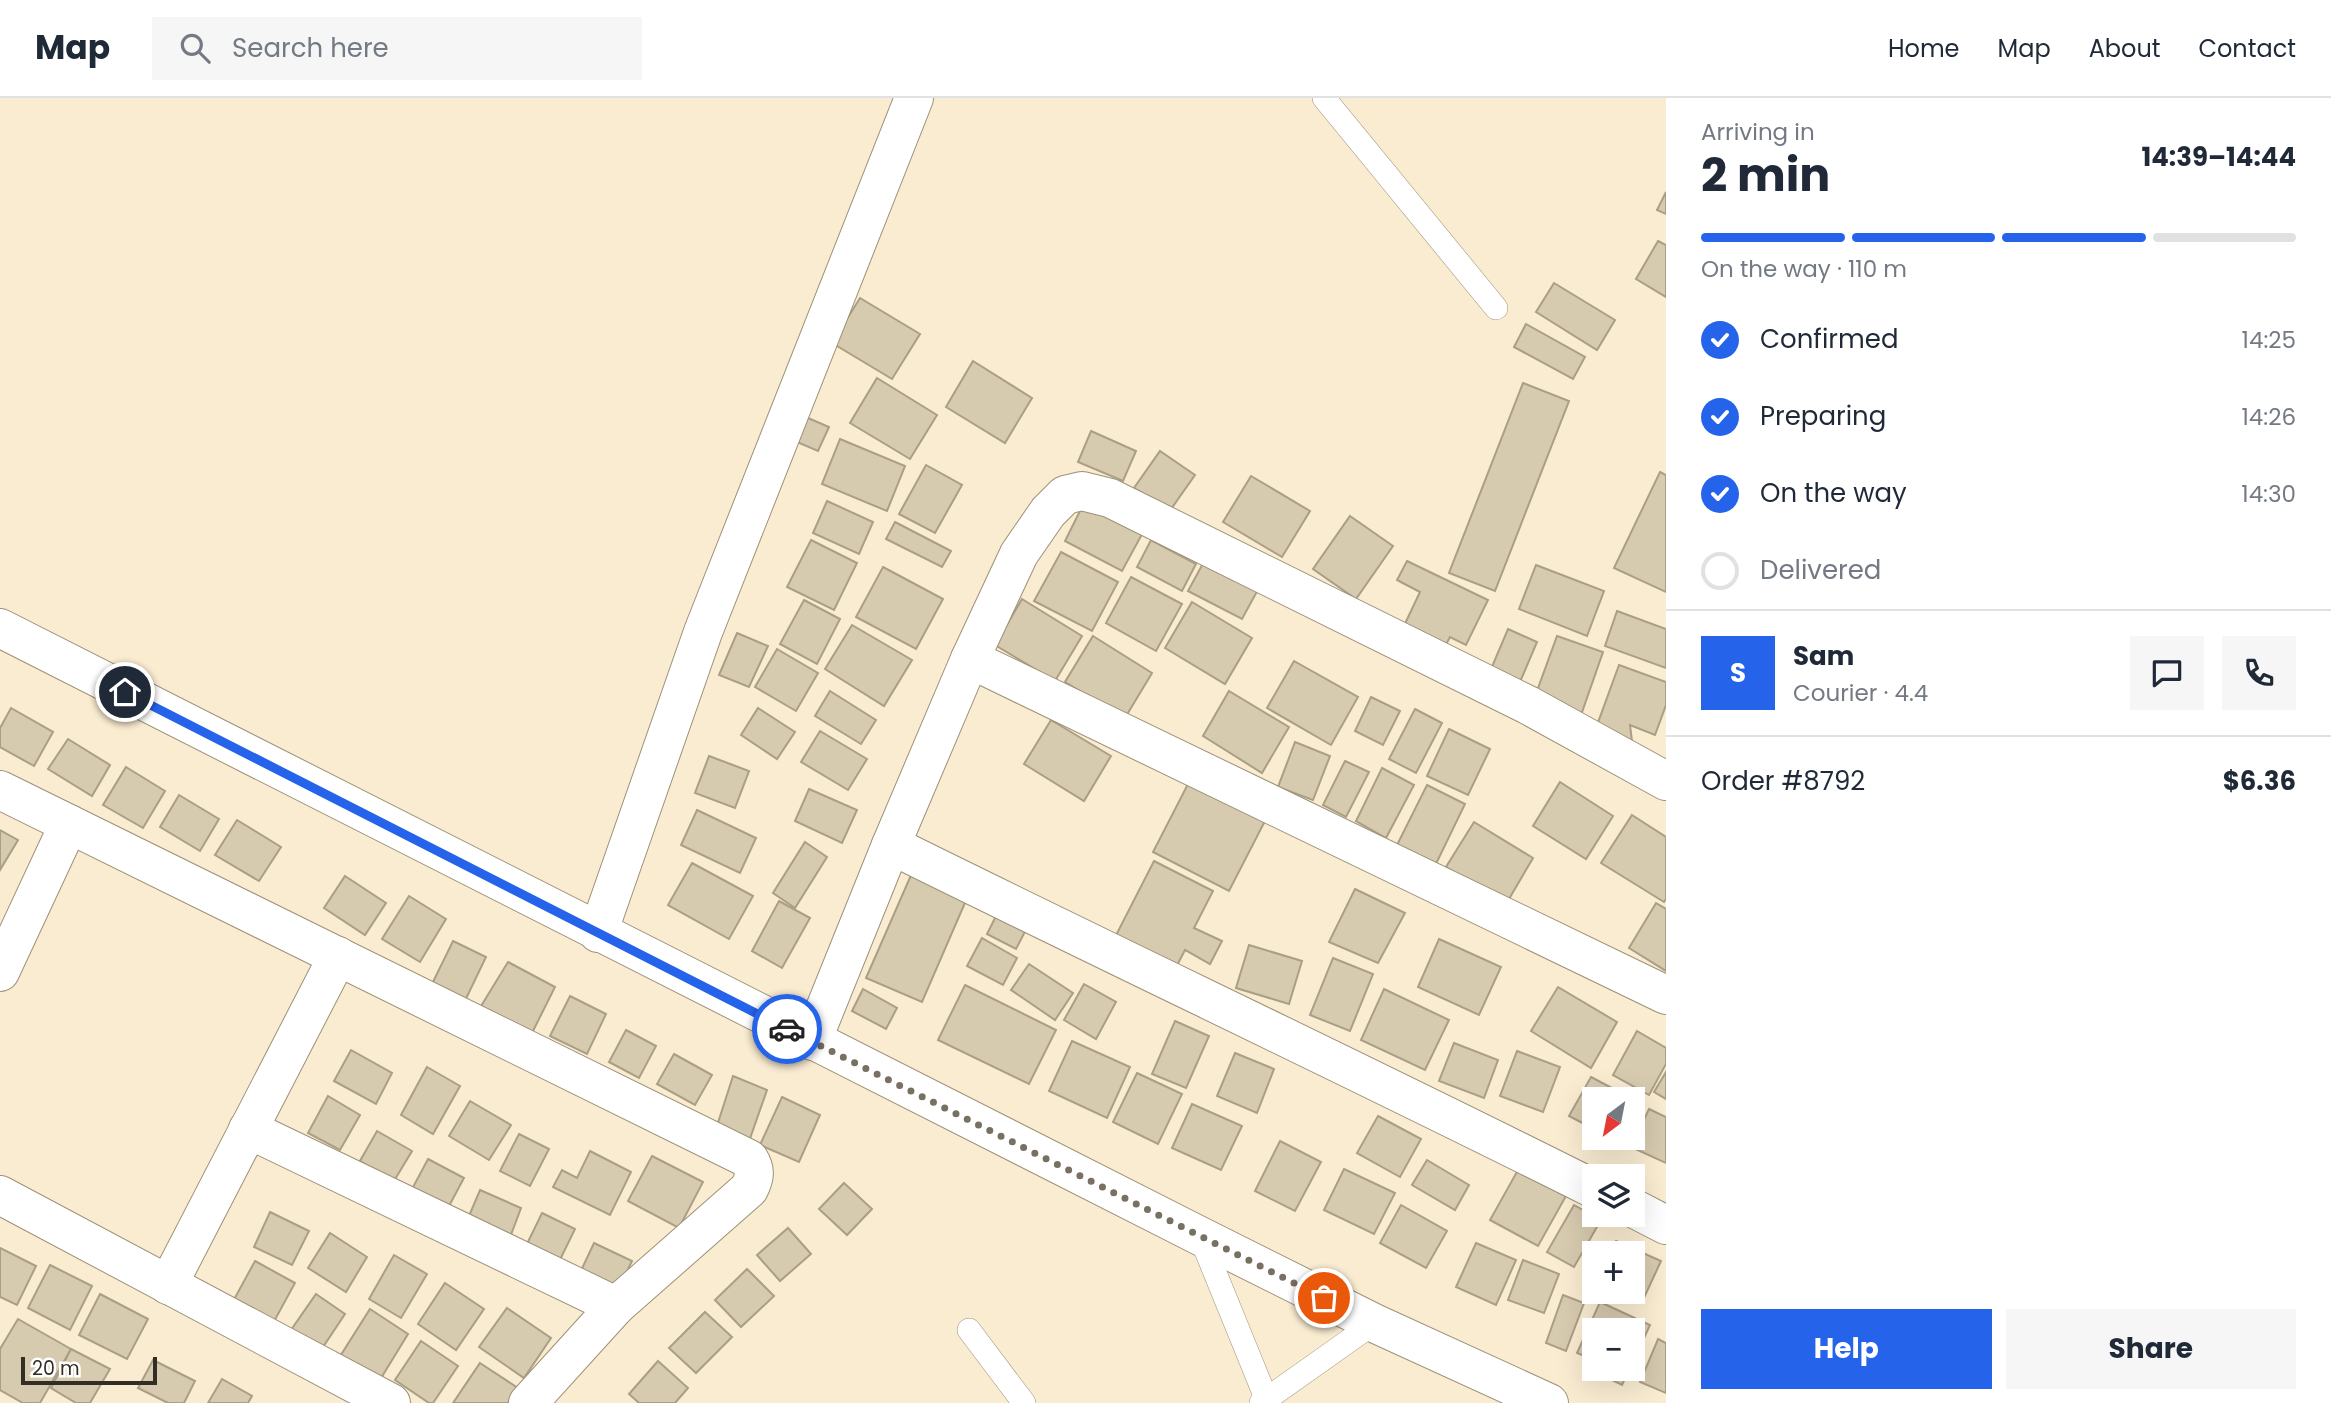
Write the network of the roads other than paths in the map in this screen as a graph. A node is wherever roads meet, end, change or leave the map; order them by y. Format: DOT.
graph roads {
  1 [pos="914,98"];
  2 [pos="1324,98"];
  3 [pos="1496,308"];
  4 [pos="0,628"];
  5 [pos="970,659"];
  6 [pos="1666,781"];
  7 [pos="0,790"];
  8 [pos="69,824"];
  9 [pos="891,845"];
  10 [pos="598,933"];
  11 [pos="338,956"];
  12 [pos="0,972"];
  13 [pos="1666,995"];
  14 [pos="812,1041"];
  15 [pos="248,1129"];
  16 [pos="1582,1183"];
  17 [pos="0,1195"];
  18 [pos="1645,1214"];
  19 [pos="1666,1225"];
  20 [pos="1200,1236"];
  21 [pos="168,1285"];
  22 [pos="616,1306"];
  23 [pos="1374,1323"];
  24 [pos="969,1330"];
  25 [pos="1506,1394"];
  26 [pos="1263,1400"];
  27 [pos="391,1403"];
  28 [pos="528,1403"];
  29 [pos="1024,1403"];
  30 [pos="1549,1403"];
  1 -- 10 [label="street"];
  2 -- 3 [label="lane"];
  4 -- 10 [label="street"];
  5 -- 6 [label="street"];
  5 -- 9 [label="street"];
  5 -- 13 [label="street"];
  7 -- 8 [label="street"];
  8 -- 11 [label="street"];
  8 -- 12 [label="street"];
  9 -- 14 [label="street"];
  9 -- 16 [label="street"];
  10 -- 14 [label="street"];
  11 -- 15 [label="street"];
  11 -- 22 [label="street"];
  14 -- 20 [label="street"];
  15 -- 21 [label="street"];
  15 -- 22 [label="street"];
  17 -- 21 [label="street"];
  18 -- 19 [label="street"];
  20 -- 23 [label="street"];
  20 -- 26 [label="lane"];
  21 -- 27 [label="street"];
  22 -- 28 [label="street"];
  23 -- 25 [label="street"];
  23 -- 26 [label="lane"];
  24 -- 29 [label="lane"];
  25 -- 30 [label="street"];
}
